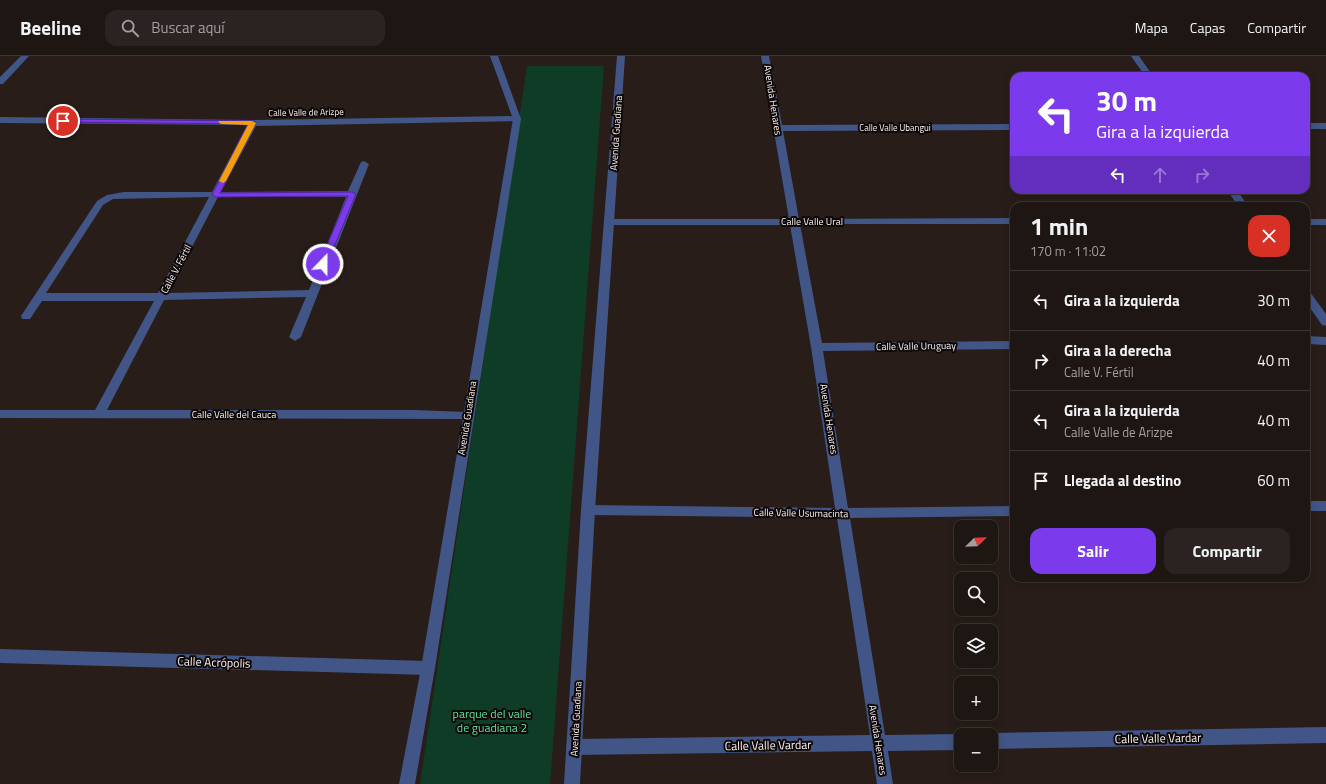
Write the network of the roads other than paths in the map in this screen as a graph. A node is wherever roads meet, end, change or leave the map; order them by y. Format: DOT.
graph roads {
  1 [pos="25,56"];
  2 [pos="494,56"];
  3 [pos="621,56"];
  4 [pos="765,56"];
  5 [pos="1135,56"];
  6 [pos="1146,72"];
  7 [pos="0,82"];
  8 [pos="517,119"];
  9 [pos="0,120"];
  10 [pos="252,123"];
  11 [pos="1310,126"];
  12 [pos="1326,126"];
  13 [pos="1010,127"];
  14 [pos="777,128"];
  15 [pos="364,164"];
  16 [pos="352,194"];
  17 [pos="216,195"];
  18 [pos="794,221"];
  19 [pos="1010,221"];
  20 [pos="610,222"];
  21 [pos="1310,222"];
  22 [pos="1326,222"];
  23 [pos="311,293"];
  24 [pos="38,297"];
  25 [pos="161,297"];
  26 [pos="1310,300"];
  27 [pos="26,316"];
  28 [pos="1326,322"];
  29 [pos="295,337"];
  30 [pos="1310,340"];
  31 [pos="1326,341"];
  32 [pos="1010,344"];
  33 [pos="817,348"];
  34 [pos="0,414"];
  35 [pos="100,414"];
  36 [pos="467,416"];
  37 [pos="1310,506"];
  38 [pos="1326,506"];
  39 [pos="588,510"];
  40 [pos="1010,511"];
  41 [pos="844,513"];
  42 [pos="0,656"];
  43 [pos="428,668"];
  44 [pos="1326,735"];
  45 [pos="998,741"];
  46 [pos="954,742"];
  47 [pos="879,743"];
  48 [pos="574,747"];
  49 [pos="407,784"];
  50 [pos="572,784"];
  51 [pos="885,784"];
  1 -- 7 [label="street"];
  2 -- 8 [label="street, Avenida Guadiana"];
  3 -- 20 [label="street, Avenida Guadiana"];
  4 -- 14 [label="street, Avenida Henares"];
  5 -- 6 [label="street"];
  8 -- 10 [label="street, Calle Valle de Arizpe"];
  8 -- 36 [label="street, Avenida Guadiana"];
  9 -- 10 [label="street, Calle Valle de Arizpe"];
  10 -- 17 [label="street, Calle V. Fértil"];
  11 -- 12 [label="street"];
  13 -- 14 [label="street, Calle Valle Ubangui"];
  14 -- 18 [label="street, Avenida Henares"];
  15 -- 16 [label="street"];
  16 -- 17 [label="street"];
  16 -- 23 [label="street"];
  17 -- 24 [label="street"];
  17 -- 25 [label="street, Calle V. Fértil"];
  18 -- 19 [label="street, Calle Valle Ural"];
  18 -- 20 [label="street, Calle Valle Ural"];
  18 -- 33 [label="street, Avenida Henares"];
  20 -- 39 [label="street, Avenida Guadiana"];
  21 -- 22 [label="street"];
  23 -- 25 [label="street"];
  23 -- 29 [label="street"];
  24 -- 25 [label="street"];
  24 -- 27 [label="street"];
  25 -- 35 [label="street, Calle V. Fértil"];
  26 -- 28 [label="street"];
  30 -- 31 [label="street"];
  32 -- 33 [label="street, Calle Valle Uruguay"];
  33 -- 41 [label="street, Avenida Henares"];
  34 -- 35 [label="street, Calle Valle del Cauca"];
  35 -- 36 [label="street, Calle Valle del Cauca"];
  36 -- 43 [label="street, Avenida Guadiana"];
  37 -- 38 [label="street"];
  39 -- 41 [label="street, Calle Valle Usumacinta"];
  39 -- 48 [label="street, Avenida Guadiana"];
  40 -- 41 [label="street, Calle Valle Usumacinta"];
  41 -- 47 [label="street, Avenida Henares"];
  42 -- 43 [label="street, Calle Acrópolis"];
  43 -- 49 [label="street, Avenida Guadiana"];
  44 -- 45 [label="street, Calle Valle Vardar"];
  46 -- 47 [label="street, Calle Valle Vardar"];
  47 -- 48 [label="street, Calle Valle Vardar"];
  47 -- 51 [label="street, Avenida Henares"];
  48 -- 50 [label="street, Avenida Guadiana"];
}
